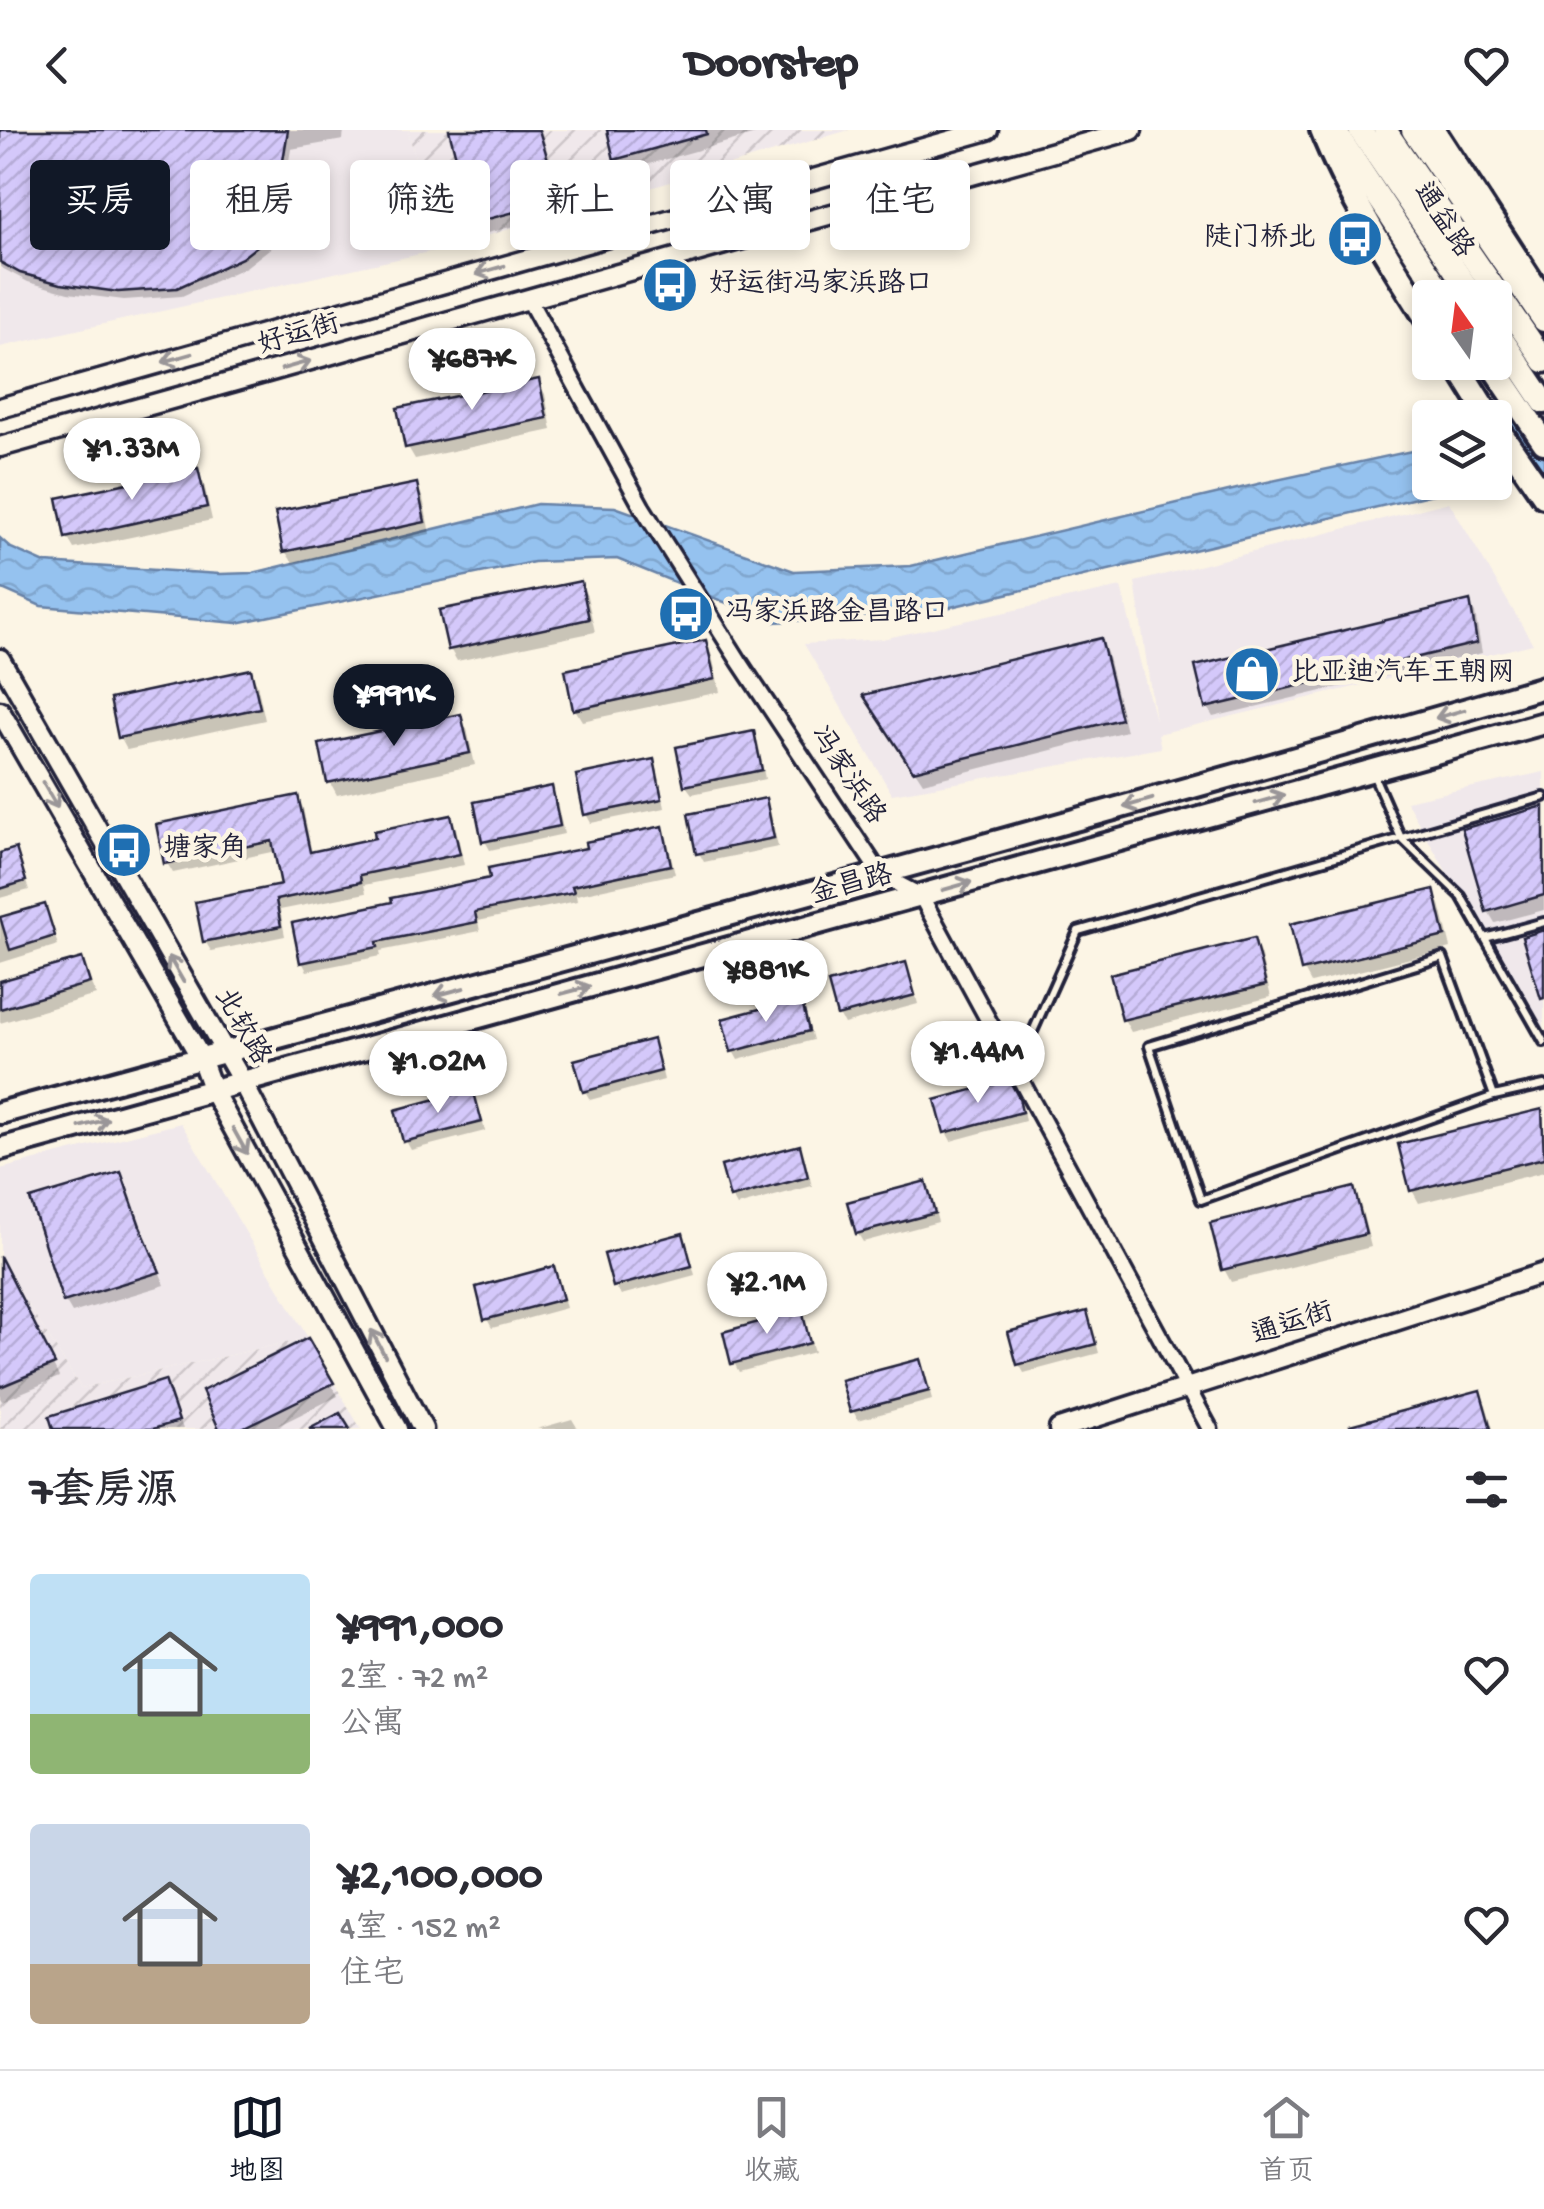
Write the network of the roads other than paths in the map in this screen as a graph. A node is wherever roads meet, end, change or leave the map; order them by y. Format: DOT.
graph roads {
  1 [pos="988,130"];
  2 [pos="1132,130"];
  3 [pos="1322,130"];
  4 [pos="1338,130"];
  5 [pos="1360,130"];
  6 [pos="1386,130"];
  7 [pos="1405,130"];
  8 [pos="1413,130"];
  9 [pos="1433,130"];
  10 [pos="1432,280"];
  11 [pos="1446,280"];
  12 [pos="1462,280"];
  13 [pos="1412,296"];
  14 [pos="529,300"];
  15 [pos="1544,302"];
  16 [pos="1544,320"];
  17 [pos="1544,338"];
  18 [pos="1512,359"];
  19 [pos="1544,362"];
  20 [pos="1512,373"];
  21 [pos="1502,380"];
  22 [pos="1536,401"];
  23 [pos="0,408"];
  24 [pos="1544,426"];
  25 [pos="1544,442"];
  26 [pos="0,448"];
  27 [pos="1512,450"];
  28 [pos="1538,489"];
  29 [pos="0,659"];
  30 [pos="1544,687"];
  31 [pos="0,711"];
  32 [pos="1544,723"];
  33 [pos="1371,771"];
  34 [pos="1544,797"];
  35 [pos="1402,838"];
  36 [pos="881,874"];
  37 [pos="920,896"];
  38 [pos="1544,922"];
  39 [pos="1485,938"];
  40 [pos="1544,1041"];
  41 [pos="224,1054"];
  42 [pos="201,1058"];
  43 [pos="1016,1070"];
  44 [pos="242,1081"];
  45 [pos="1544,1084"];
  46 [pos="213,1091"];
  47 [pos="1494,1096"];
  48 [pos="0,1113"];
  49 [pos="0,1149"];
  50 [pos="1544,1273"];
  51 [pos="1188,1387"];
  52 [pos="396,1429"];
  53 [pos="423,1429"];
  54 [pos="1059,1429"];
  55 [pos="1210,1429"];
  1 -- 23 [label="street, 好运街, one-way"];
  2 -- 14 [label="street, 好运街"];
  3 -- 13 [label="main road"];
  4 -- 10 [label="main road"];
  4 -- 11 [label="main road, 通益路"];
  5 -- 12 [label="main road"];
  6 -- 19 [label="main road"];
  7 -- 17 [label="main road, 通益路"];
  8 -- 16 [label="main road"];
  9 -- 15 [label="main road"];
  26 -- 14 [label="street, 好运街, one-way"];
  14 -- 36 [label="street, 冯家浜路"];
  18 -- 22 [label="main road"];
  20 -- 22 [label="main road"];
  21 -- 25 [label="main road"];
  22 -- 24 [label="main road"];
  27 -- 28 [label="main road"];
  41 -- 29 [label="street, 北软路, one-way"];
  30 -- 36 [label="main road, 金昌路, one-way"];
  31 -- 42 [label="street, 北软路, one-way"];
  32 -- 33 [label="main road, 金昌路"];
  33 -- 35 [label="lane"];
  37 -- 33 [label="main road, 金昌路, one-way"];
  34 -- 35 [label="lane"];
  35 -- 39 [label="lane"];
  35 -- 43 [label="lane"];
  36 -- 37 [label="street, 冯家浜路"];
  36 -- 41 [label="main road, 金昌路, one-way"];
  37 -- 43 [label="street"];
  44 -- 37 [label="main road, 金昌路, one-way"];
  38 -- 39 [label="lane"];
  39 -- 40 [label="lane"];
  41 -- 42 [label="main road, 金昌路"];
  41 -- 44 [label="street, 北软路"];
  42 -- 46 [label="street, 北软路"];
  42 -- 48 [label="main road, 金昌路"];
  43 -- 51 [label="street"];
  44 -- 46 [label="main road, 金昌路"];
  53 -- 44 [label="street, 北软路, one-way"];
  45 -- 47 [label="lane"];
  49 -- 46 [label="main road, 金昌路, one-way"];
  46 -- 52 [label="street, 北软路, one-way"];
  47 -- 47 [label="lane"];
  50 -- 51 [label="street, 通运街"];
  51 -- 54 [label="street, 通运街"];
  51 -- 55 [label="street"];
}
